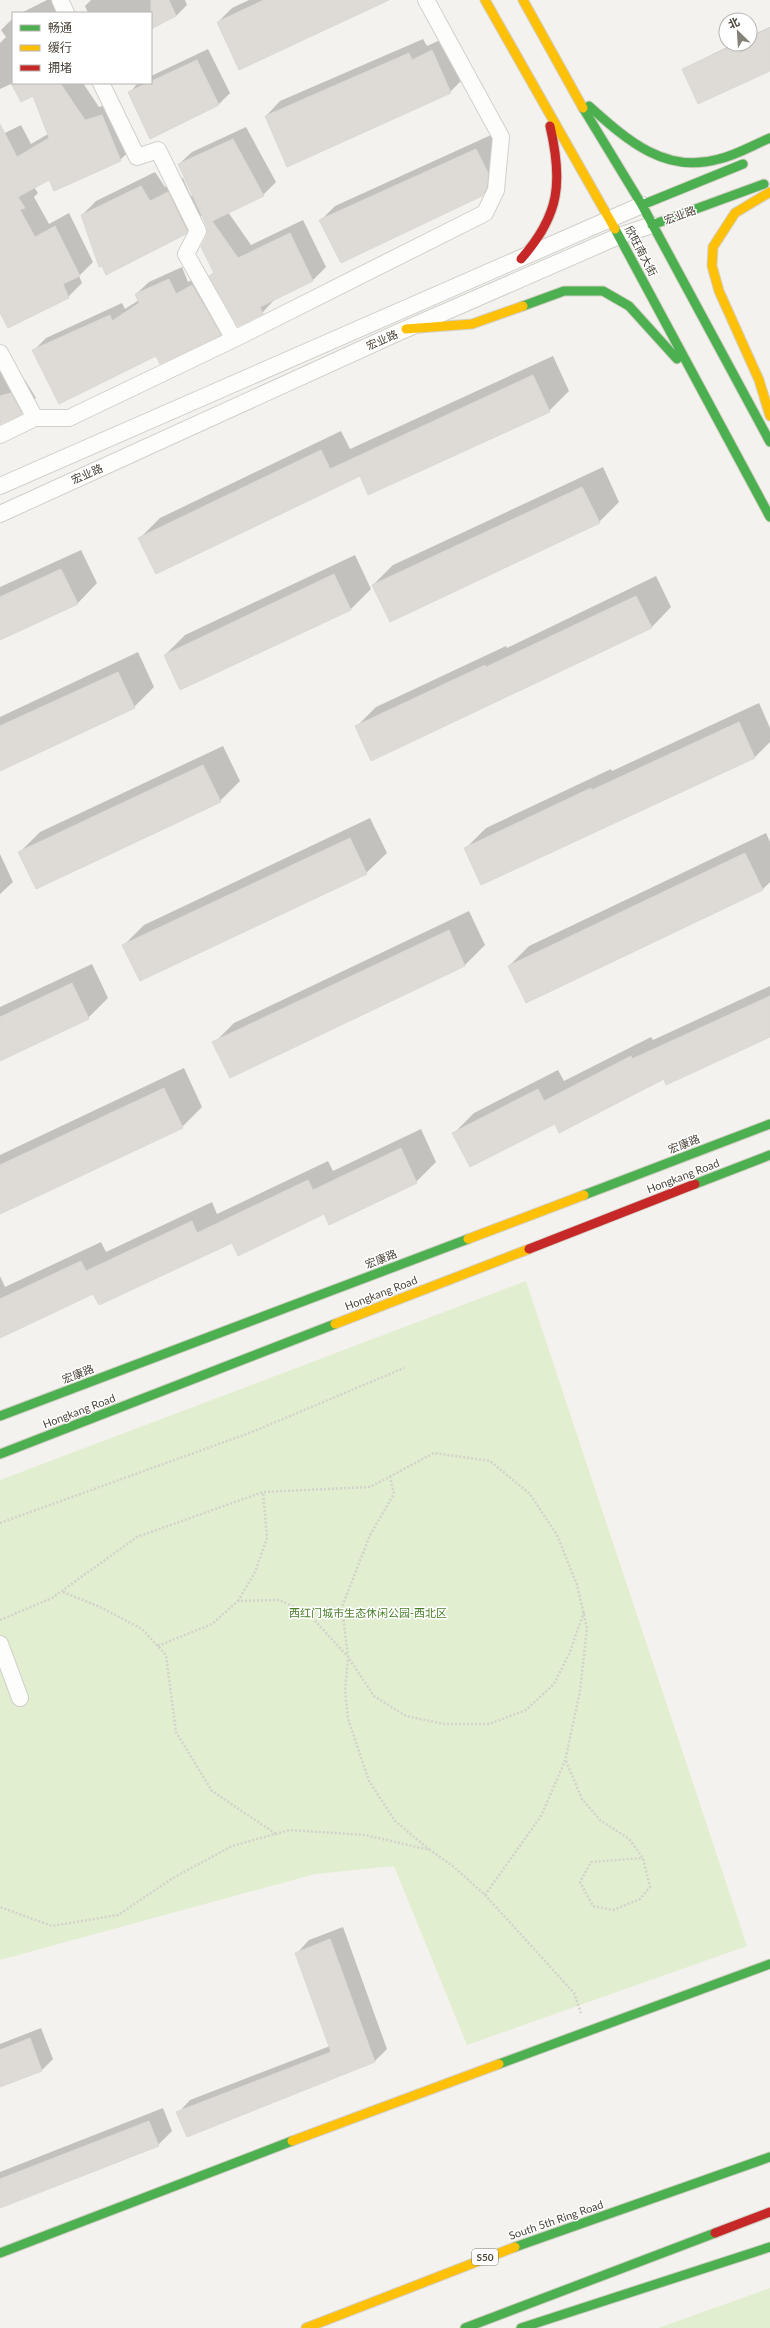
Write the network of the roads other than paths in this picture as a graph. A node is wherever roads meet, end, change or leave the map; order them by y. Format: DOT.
graph roads {
  1 [pos="60,0"];
  2 [pos="426,0"];
  3 [pos="485,0"];
  4 [pos="523,0"];
  5 [pos="66,12"];
  6 [pos="101,84"];
  7 [pos="572,91"];
  8 [pos="544,104"];
  9 [pos="770,138"];
  10 [pos="750,162"];
  11 [pos="770,182"];
  12 [pos="770,192"];
  13 [pos="642,205"];
  14 [pos="609,218"];
  15 [pos="652,225"];
  16 [pos="620,236"];
  17 [pos="521,259"];
  18 [pos="390,315"];
  19 [pos="401,331"];
  20 [pos="234,339"];
  21 [pos="0,353"];
  22 [pos="694,376"];
  23 [pos="770,416"];
  24 [pos="35,418"];
  25 [pos="0,435"];
  26 [pos="770,442"];
  27 [pos="0,486"];
  28 [pos="0,514"];
  29 [pos="770,517"];
  30 [pos="770,1124"];
  31 [pos="770,1155"];
  32 [pos="0,1416"];
  33 [pos="0,1454"];
  34 [pos="0,1644"];
  35 [pos="20,1698"];
  36 [pos="770,1964"];
  37 [pos="749,2154"];
  38 [pos="770,2157"];
  39 [pos="667,2195"];
  40 [pos="770,2212"];
  41 [pos="770,2247"];
  42 [pos="0,2253"];
  43 [pos="306,2328"];
  44 [pos="465,2328"];
  45 [pos="521,2328"];
  1 -- 5 [label="street"];
  2 -- 20 [label="street"];
  3 -- 8 [label="main road, 欣旺南大街"];
  4 -- 7 [label="main road, 欣旺南大街"];
  6 -- 20 [label="street"];
  7 -- 9 [label="main road"];
  7 -- 13 [label="main road, 欣旺南大街"];
  8 -- 14 [label="main road, 欣旺南大街"];
  8 -- 17 [label="main road"];
  10 -- 13 [label="main road, 宏业路"];
  11 -- 15 [label="main road, 宏业路"];
  12 -- 23 [label="main road"];
  13 -- 14 [label="street, 宏业路"];
  13 -- 15 [label="main road, 欣旺南大街"];
  14 -- 16 [label="main road, 欣旺南大街"];
  14 -- 17 [label="street, 宏业路"];
  15 -- 16 [label="street, 宏业路"];
  15 -- 26 [label="main road, 欣旺南大街"];
  16 -- 19 [label="street, 宏业路"];
  16 -- 22 [label="main road, 欣旺南大街"];
  17 -- 18 [label="street, 宏业路"];
  18 -- 19 [label="street"];
  18 -- 27 [label="street, 宏业路"];
  19 -- 22 [label="main road"];
  19 -- 28 [label="street, 宏业路"];
  20 -- 24 [label="street"];
  21 -- 24 [label="street"];
  22 -- 29 [label="main road, 欣旺南大街"];
  24 -- 25 [label="street"];
  30 -- 32 [label="main road, 宏康路"];
  31 -- 33 [label="main road, Hongkang Road"];
  34 -- 35 [label="street"];
  36 -- 42 [label="main road"];
  37 -- 39 [label="main road"];
  38 -- 39 [label="main road, South 5th Ring Road / S50"];
  39 -- 43 [label="main road, South 5th Ring Road / S50"];
  40 -- 44 [label="main road"];
  41 -- 45 [label="main road"];
}
